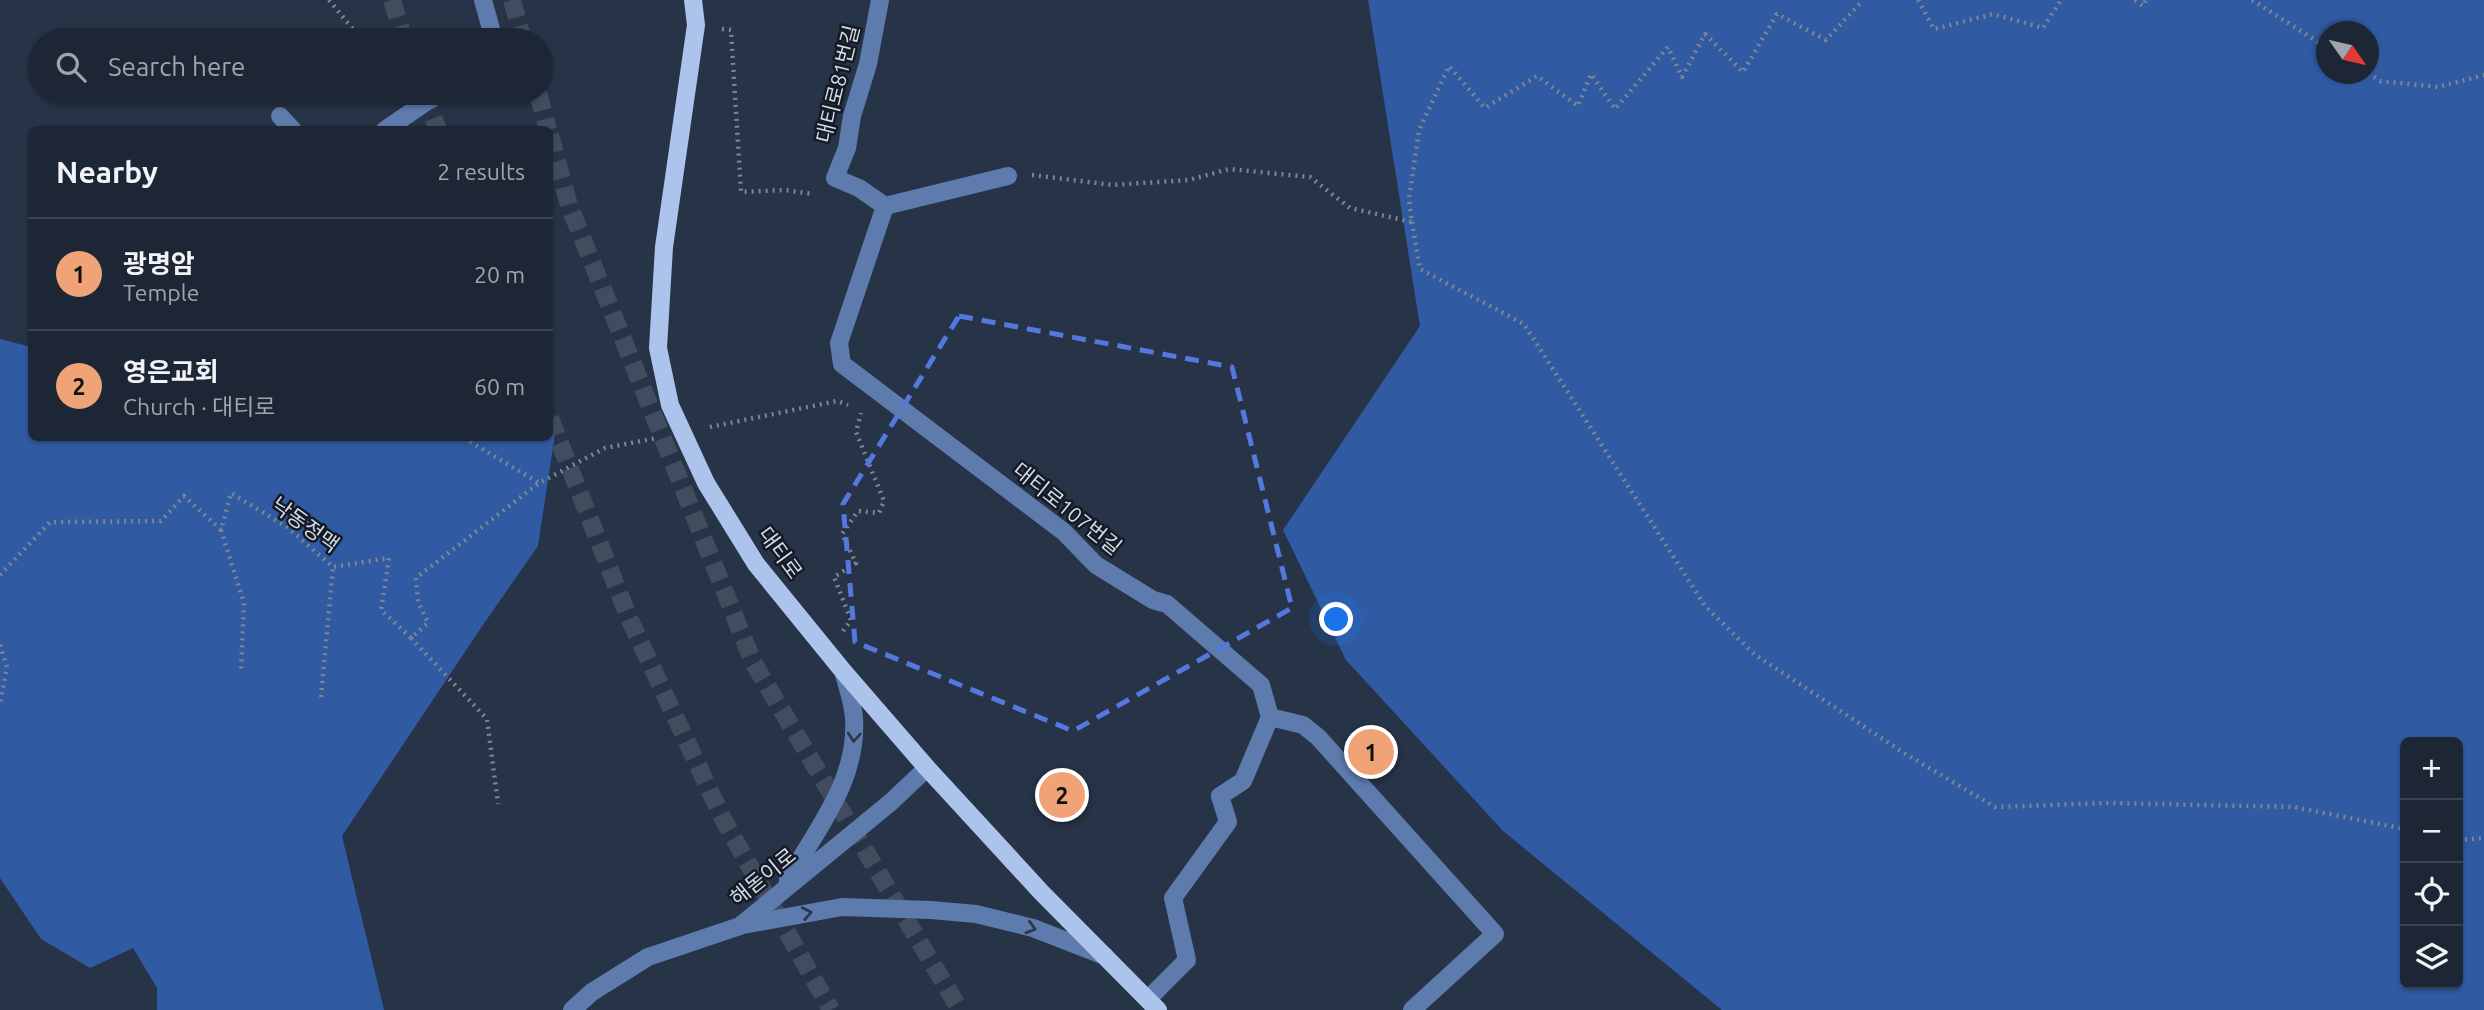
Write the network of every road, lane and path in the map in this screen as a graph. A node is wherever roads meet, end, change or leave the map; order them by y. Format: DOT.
graph roads {
  1 [pos="329,0"];
  2 [pos="483,0"];
  3 [pos="693,0"];
  4 [pos="880,0"];
  5 [pos="1863,0"];
  6 [pos="1918,0"];
  7 [pos="2061,0"];
  8 [pos="2135,0"];
  9 [pos="2146,0"];
  10 [pos="2252,0"];
  11 [pos="696,25"];
  12 [pos="352,28"];
  13 [pos="491,28"];
  14 [pos="2316,41"];
  15 [pos="2484,75"];
  16 [pos="2379,80"];
  17 [pos="421,105"];
  18 [pos="279,116"];
  19 [pos="289,126"];
  20 [pos="391,126"];
  21 [pos="1044,175"];
  22 [pos="1008,176"];
  23 [pos="835,178"];
  24 [pos="886,206"];
  25 [pos="1412,222"];
  26 [pos="850,405"];
  27 [pos="863,409"];
  28 [pos="701,429"];
  29 [pos="660,437"];
  30 [pos="469,441"];
  31 [pos="539,483"];
  32 [pos="221,530"];
  33 [pos="333,567"];
  34 [pos="0,575"];
  35 [pos="411,638"];
  36 [pos="0,645"];
  37 [pos="828,652"];
  38 [pos="241,670"];
  39 [pos="843,671"];
  40 [pos="321,697"];
  41 [pos="0,703"];
  42 [pos="1270,717"];
  43 [pos="927,768"];
  44 [pos="498,804"];
  45 [pos="2400,829"];
  46 [pos="2484,838"];
  47 [pos="2463,840"];
  48 [pos="782,891"];
  49 [pos="740,926"];
  50 [pos="1105,957"];
  51 [pos="1153,1005"];
  52 [pos="572,1010"];
  53 [pos="1412,1010"];
  1 -- 12 [label="path"];
  2 -- 13 [label="street"];
  3 -- 11 [label="main road, 대티로"];
  4 -- 23 [label="street, 대티로81번길"];
  5 -- 25 [label="path"];
  6 -- 7 [label="path"];
  8 -- 9 [label="path"];
  10 -- 14 [label="path"];
  11 -- 23 [label="path"];
  11 -- 37 [label="main road, 대티로"];
  15 -- 16 [label="path"];
  17 -- 20 [label="street"];
  18 -- 19 [label="street"];
  21 -- 25 [label="path"];
  22 -- 24 [label="street"];
  23 -- 24 [label="street"];
  24 -- 42 [label="street, 대티로107번길"];
  25 -- 45 [label="path"];
  26 -- 28 [label="path"];
  27 -- 37 [label="path"];
  29 -- 31 [label="path"];
  30 -- 31 [label="path"];
  31 -- 35 [label="path"];
  32 -- 33 [label="path, 낙동정맥"];
  32 -- 34 [label="path"];
  32 -- 38 [label="path"];
  33 -- 35 [label="path, 낙동정맥"];
  33 -- 40 [label="path"];
  35 -- 44 [label="path"];
  36 -- 41 [label="path"];
  37 -- 39 [label="main road, 대티로"];
  39 -- 43 [label="main road, 대티로"];
  39 -- 48 [label="street, one-way"];
  42 -- 51 [label="street"];
  42 -- 53 [label="street"];
  43 -- 48 [label="street, 해돋이로"];
  43 -- 50 [label="main road, 대티로"];
  46 -- 47 [label="path"];
  48 -- 49 [label="street, 해돋이로"];
  49 -- 50 [label="street, one-way"];
  49 -- 52 [label="street, 해돋이로"];
  50 -- 51 [label="main road, 대티로"];
}
